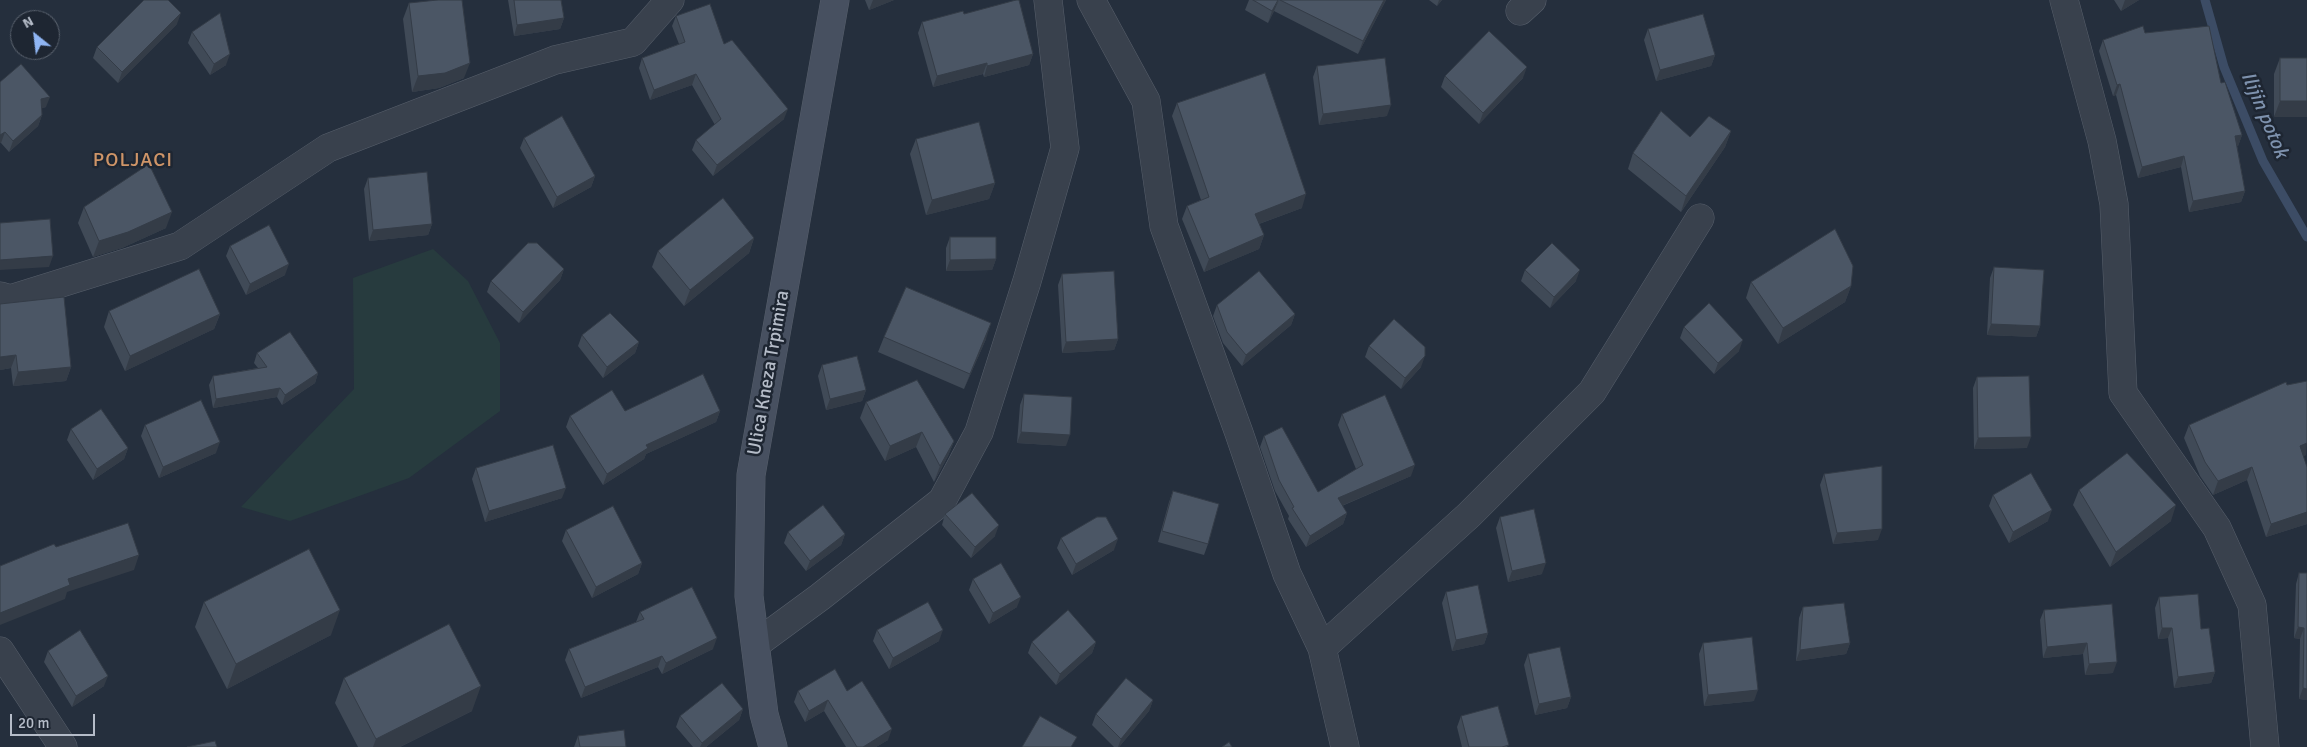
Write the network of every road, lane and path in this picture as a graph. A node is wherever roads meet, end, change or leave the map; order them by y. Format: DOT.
graph roads {
  1 [pos="670,0"];
  2 [pos="835,0"];
  3 [pos="1048,0"];
  4 [pos="1091,0"];
  5 [pos="2064,0"];
  6 [pos="1700,218"];
  7 [pos="0,296"];
  8 [pos="756,644"];
  9 [pos="1322,648"];
  10 [pos="0,651"];
  11 [pos="63,747"];
  12 [pos="773,747"];
  13 [pos="1345,747"];
  14 [pos="2265,747"];
  1 -- 7 [label="street"];
  2 -- 8 [label="main road, Ulica Kneza Trpimira"];
  3 -- 8 [label="street"];
  4 -- 9 [label="street"];
  5 -- 14 [label="street"];
  6 -- 9 [label="street"];
  8 -- 12 [label="main road, Ulica Kneza Trpimira"];
  9 -- 13 [label="street"];
  10 -- 11 [label="street"];
}
